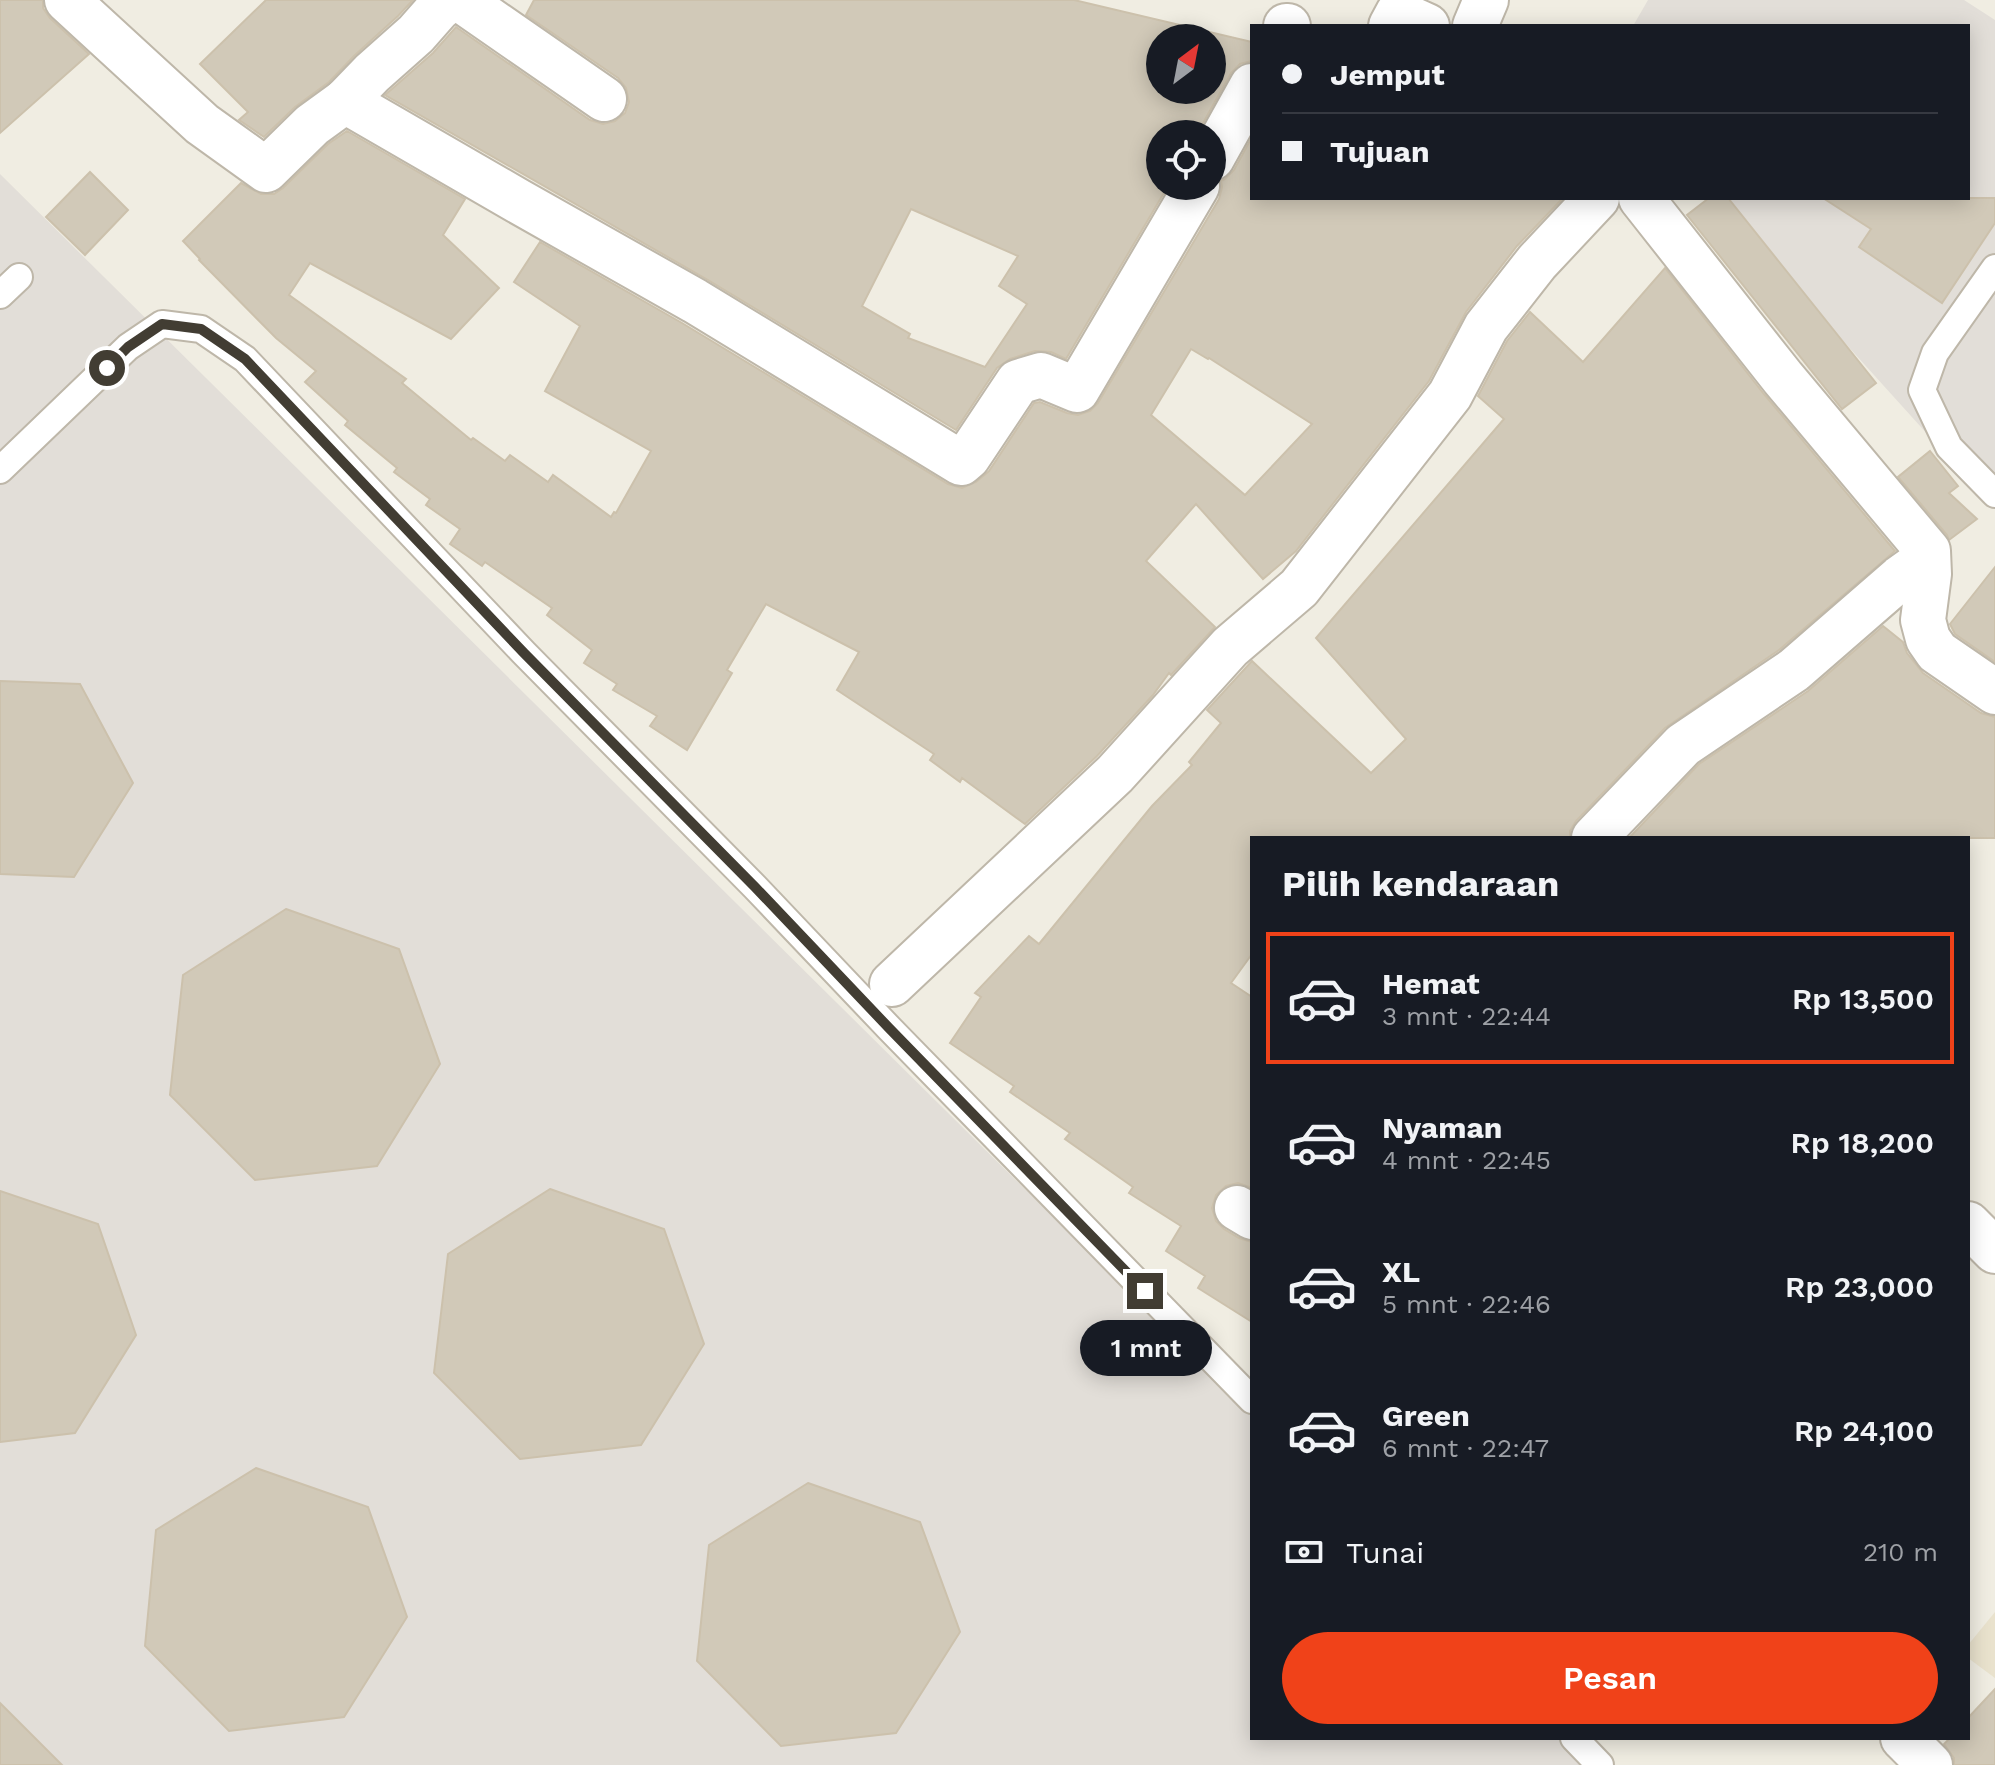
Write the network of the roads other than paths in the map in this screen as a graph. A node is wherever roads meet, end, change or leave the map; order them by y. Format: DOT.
graph roads {
  1 [pos="67,0"];
  2 [pos="449,0"];
  3 [pos="461,0"];
  4 [pos="1486,0"];
  5 [pos="1392,24"];
  6 [pos="1423,24"];
  7 [pos="1476,24"];
  8 [pos="1250,90"];
  9 [pos="604,99"];
  10 [pos="345,101"];
  11 [pos="1226,133"];
  12 [pos="1189,200"];
  13 [pos="1595,200"];
  14 [pos="1643,200"];
  15 [pos="1993,277"];
  16 [pos="0,470"];
  17 [pos="1995,494"];
  18 [pos="1928,558"];
  19 [pos="1995,692"];
  20 [pos="1596,836"];
  21 [pos="892,984"];
  22 [pos="1970,1226"];
  23 [pos="1995,1251"];
  24 [pos="1250,1398"];
  25 [pos="1576,1740"];
  26 [pos="1905,1740"];
  27 [pos="1600,1765"];
  28 [pos="1930,1765"];
  1 -- 10 [label="street"];
  2 -- 10 [label="street"];
  3 -- 9 [label="street"];
  4 -- 7 [label="street"];
  5 -- 6 [label="street"];
  8 -- 11 [label="street"];
  10 -- 12 [label="street"];
  13 -- 21 [label="street"];
  14 -- 18 [label="street"];
  15 -- 17 [label="lane"];
  16 -- 24 [label="lane"];
  18 -- 19 [label="street"];
  18 -- 20 [label="street"];
  22 -- 23 [label="street"];
  25 -- 27 [label="lane"];
  26 -- 28 [label="street"];
}
